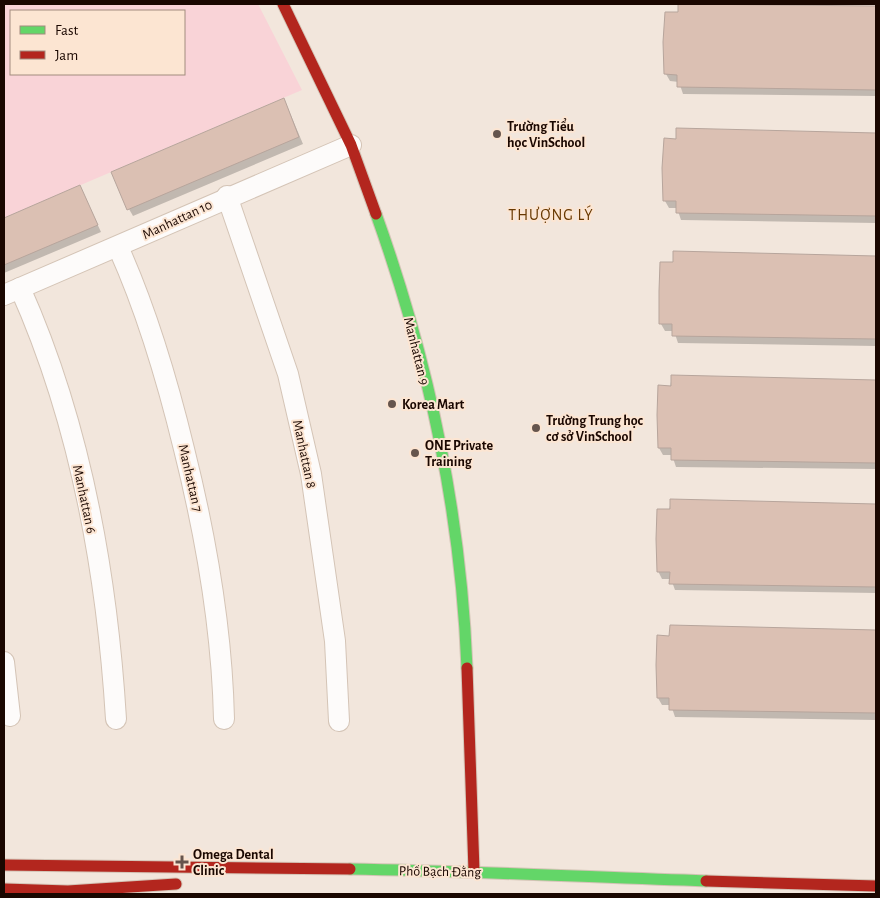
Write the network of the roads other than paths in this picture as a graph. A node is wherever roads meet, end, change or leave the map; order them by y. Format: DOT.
graph roads {
  1 [pos="283,4"];
  2 [pos="351,145"];
  3 [pos="227,196"];
  4 [pos="118,247"];
  5 [pos="12,291"];
  6 [pos="4,662"];
  7 [pos="10,716"];
  8 [pos="116,719"];
  9 [pos="224,719"];
  10 [pos="339,721"];
  11 [pos="4,865"];
  12 [pos="258,869"];
  13 [pos="474,871"];
  14 [pos="204,880"];
  15 [pos="186,884"];
  16 [pos="876,886"];
  17 [pos="772,888"];
  18 [pos="4,889"];
  1 -- 2 [label="main road, Manhattan 9"];
  2 -- 3 [label="street, Manhattan 10"];
  2 -- 13 [label="main road, Manhattan 9"];
  3 -- 4 [label="street, Manhattan 10"];
  3 -- 10 [label="street, Manhattan 8"];
  4 -- 5 [label="street, Manhattan 10"];
  4 -- 9 [label="street, Manhattan 7"];
  5 -- 8 [label="street, Manhattan 6"];
  6 -- 7 [label="street"];
  11 -- 12 [label="main road, Phố Bạch Đằng"];
  12 -- 13 [label="main road, Phố Bạch Đằng"];
  12 -- 14 [label="main road"];
  13 -- 17 [label="main road, Phố Bạch Đằng"];
  15 -- 18 [label="main road"];
  16 -- 17 [label="main road, Phố Bạch Đằng"];
}
